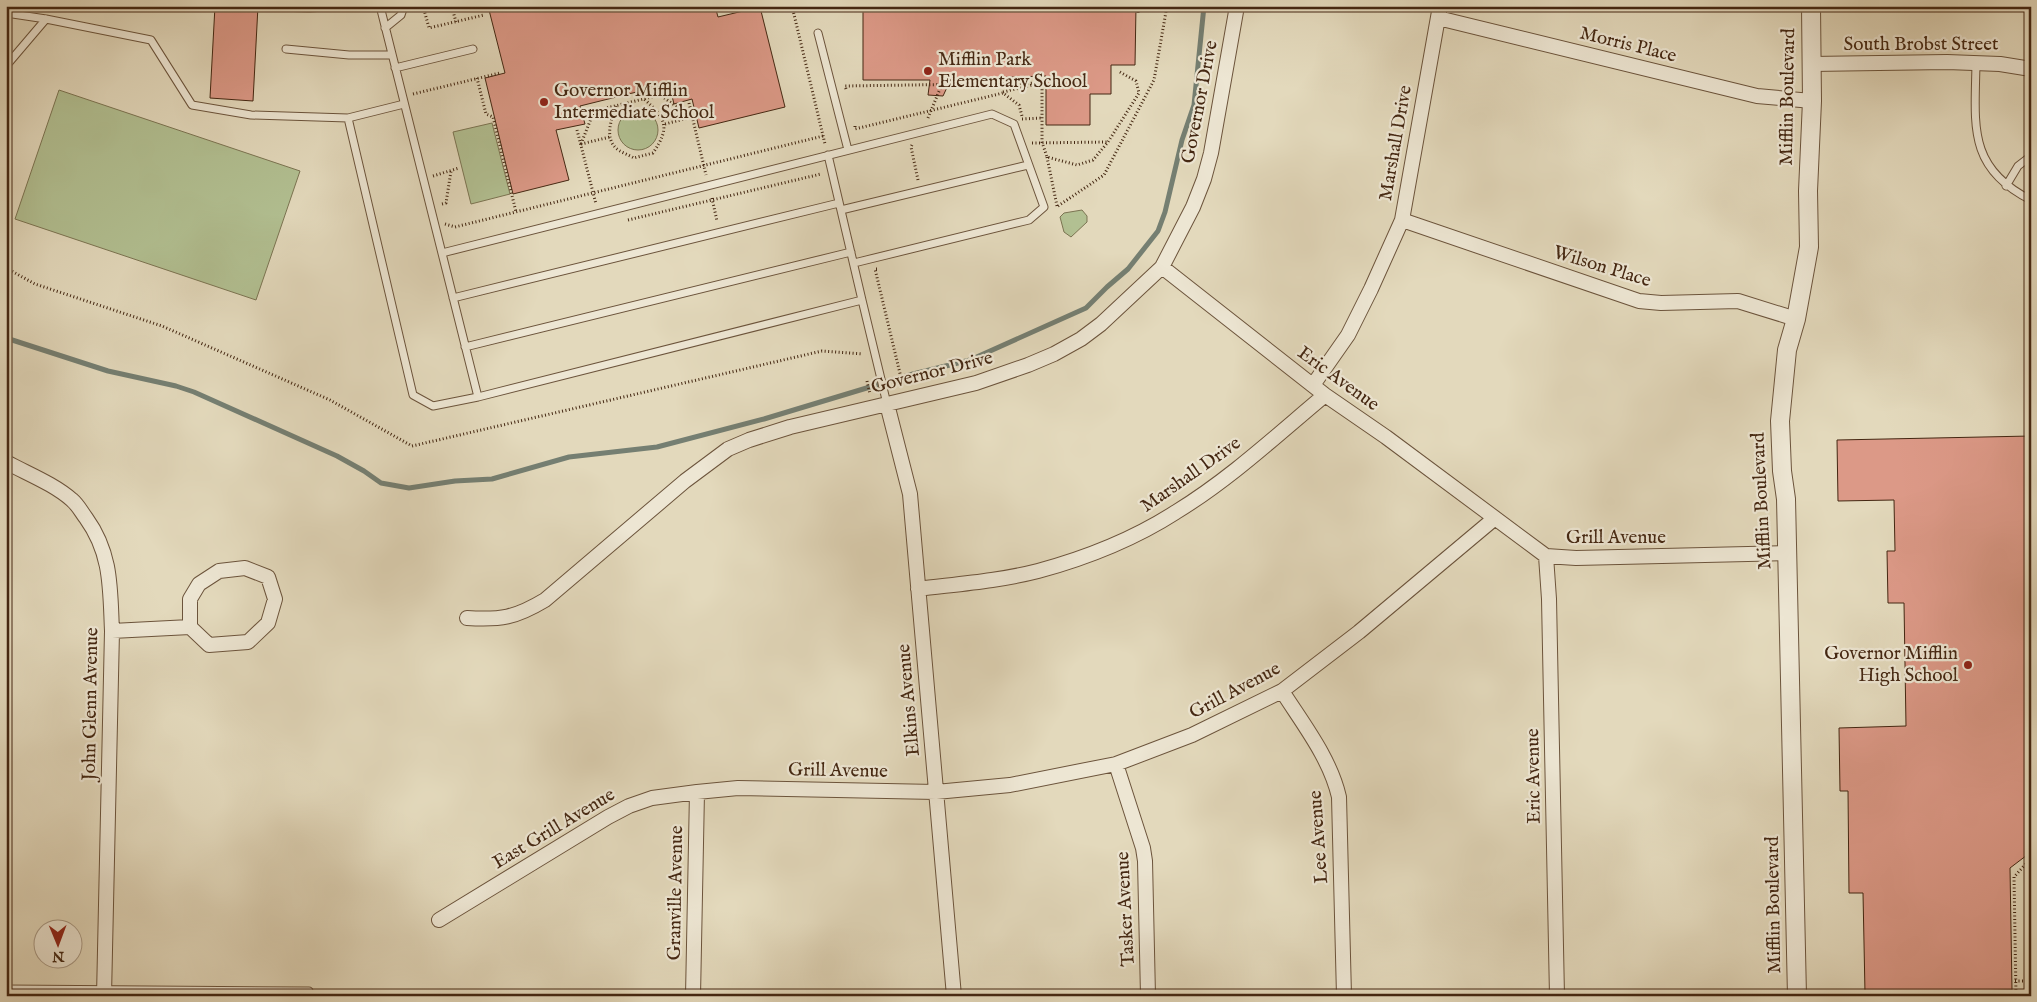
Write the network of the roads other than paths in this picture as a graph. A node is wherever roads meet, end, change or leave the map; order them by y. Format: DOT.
graph roads {
  1 [pos="342,6"];
  2 [pos="380,6"];
  3 [pos="404,6"];
  4 [pos="1238,6"];
  5 [pos="1810,6"];
  6 [pos="278,7"];
  7 [pos="1439,12"];
  8 [pos="6,14"];
  9 [pos="46,19"];
  10 [pos="385,28"];
  11 [pos="818,33"];
  12 [pos="286,49"];
  13 [pos="473,49"];
  14 [pos="392,55"];
  15 [pos="1976,63"];
  16 [pos="1811,64"];
  17 [pos="6,66"];
  18 [pos="395,68"];
  19 [pos="2031,69"];
  20 [pos="1812,101"];
  21 [pos="404,104"];
  22 [pos="348,118"];
  23 [pos="848,150"];
  24 [pos="828,155"];
  25 [pos="2031,156"];
  26 [pos="1028,165"];
  27 [pos="2006,186"];
  28 [pos="2031,200"];
  29 [pos="840,206"];
  30 [pos="1402,220"];
  31 [pos="851,252"];
  32 [pos="442,253"];
  33 [pos="854,263"];
  34 [pos="1162,267"];
  35 [pos="453,298"];
  36 [pos="862,300"];
  37 [pos="1796,319"];
  38 [pos="465,346"];
  39 [pos="1312,385"];
  40 [pos="1325,395"];
  41 [pos="478,396"];
  42 [pos="887,404"];
  43 [pos="6,462"];
  44 [pos="1495,518"];
  45 [pos="1787,553"];
  46 [pos="1546,556"];
  47 [pos="918,589"];
  48 [pos="467,618"];
  49 [pos="190,627"];
  50 [pos="112,631"];
  51 [pos="1282,691"];
  52 [pos="1116,764"];
  53 [pos="697,792"];
  54 [pos="936,792"];
  55 [pos="439,920"];
  56 [pos="6,989"];
  57 [pos="309,991"];
  58 [pos="104,993"];
  59 [pos="693,996"];
  60 [pos="954,996"];
  61 [pos="1148,996"];
  62 [pos="1344,996"];
  63 [pos="1557,996"];
  64 [pos="1797,996"];
  1 -- 6 [label="lane"];
  2 -- 10 [label="lane"];
  3 -- 10 [label="lane"];
  4 -- 34 [label="street, Governor Drive"];
  5 -- 16 [label="street, Mifflin Boulevard"];
  7 -- 20 [label="street, Morris Place"];
  7 -- 30 [label="street, Marshall Drive"];
  8 -- 9 [label="lane"];
  9 -- 17 [label="lane"];
  9 -- 22 [label="lane"];
  10 -- 14 [label="lane"];
  11 -- 23 [label="lane"];
  12 -- 14 [label="lane"];
  13 -- 18 [label="lane"];
  14 -- 18 [label="lane"];
  15 -- 16 [label="street, South Brobst Street"];
  15 -- 19 [label="street, South Brobst Street"];
  15 -- 27 [label="lane"];
  16 -- 20 [label="street, Mifflin Boulevard"];
  18 -- 21 [label="lane"];
  20 -- 37 [label="street, Mifflin Boulevard"];
  21 -- 22 [label="lane"];
  21 -- 32 [label="lane"];
  22 -- 41 [label="lane"];
  23 -- 24 [label="lane"];
  23 -- 26 [label="lane"];
  24 -- 29 [label="lane"];
  24 -- 32 [label="lane"];
  25 -- 27 [label="lane"];
  26 -- 29 [label="lane"];
  26 -- 33 [label="lane"];
  27 -- 28 [label="lane"];
  29 -- 31 [label="lane"];
  29 -- 35 [label="lane"];
  30 -- 37 [label="street, Wilson Place"];
  30 -- 39 [label="street, Marshall Drive"];
  31 -- 33 [label="lane"];
  31 -- 38 [label="lane"];
  32 -- 35 [label="lane"];
  33 -- 36 [label="lane"];
  34 -- 39 [label="street, Eric Avenue"];
  34 -- 42 [label="street, Governor Drive"];
  35 -- 38 [label="lane"];
  36 -- 41 [label="lane"];
  36 -- 42 [label="lane"];
  37 -- 45 [label="street, Mifflin Boulevard"];
  38 -- 41 [label="lane"];
  39 -- 40 [label="street, Eric Avenue"];
  40 -- 44 [label="street, Eric Avenue"];
  40 -- 47 [label="street, Marshall Drive"];
  42 -- 47 [label="street, Elkins Avenue"];
  42 -- 48 [label="street, Governor Drive"];
  43 -- 50 [label="street, John Glenn Avenue"];
  44 -- 46 [label="street, Grill Avenue"];
  44 -- 51 [label="street, Grill Avenue"];
  45 -- 46 [label="street, Grill Avenue"];
  45 -- 64 [label="street, Mifflin Boulevard"];
  46 -- 63 [label="street, Eric Avenue"];
  47 -- 54 [label="street, Elkins Avenue"];
  49 -- 49 [label="street"];
  49 -- 50 [label="street"];
  50 -- 58 [label="street, John Glenn Avenue"];
  51 -- 52 [label="street, Grill Avenue"];
  51 -- 62 [label="street, Lee Avenue"];
  52 -- 54 [label="street, Grill Avenue"];
  52 -- 61 [label="street, Tasker Avenue"];
  53 -- 54 [label="street, Grill Avenue"];
  53 -- 55 [label="street, East Grill Avenue"];
  53 -- 59 [label="street, Granville Avenue"];
  54 -- 60 [label="street, Elkins Avenue"];
  56 -- 58 [label="lane"];
  57 -- 58 [label="lane"];
}
